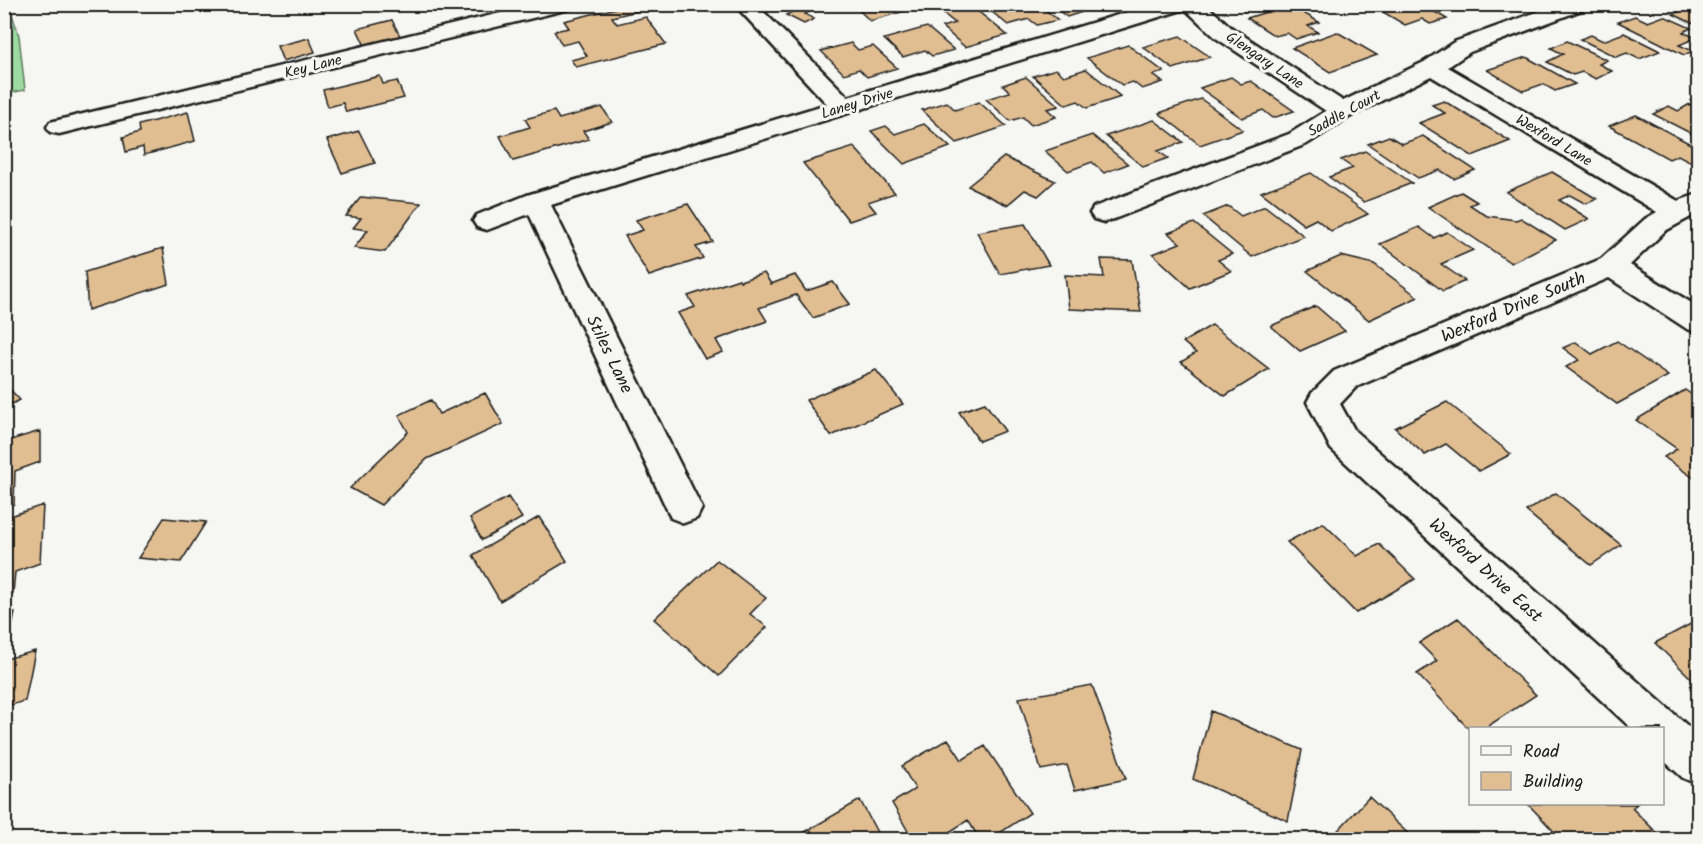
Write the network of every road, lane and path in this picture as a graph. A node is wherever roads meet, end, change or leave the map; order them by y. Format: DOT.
graph roads {
  1 [pos="566,4"];
  2 [pos="744,4"];
  3 [pos="1178,4"];
  4 [pos="1192,4"];
  5 [pos="1580,4"];
  6 [pos="1432,67"];
  7 [pos="844,107"];
  8 [pos="1342,111"];
  9 [pos="59,127"];
  10 [pos="536,201"];
  11 [pos="1688,207"];
  12 [pos="1104,213"];
  13 [pos="487,221"];
  14 [pos="1611,266"];
  15 [pos="1698,321"];
  16 [pos="1323,402"];
  17 [pos="684,507"];
  18 [pos="1660,727"];
  19 [pos="1664,731"];
  20 [pos="1698,763"];
  1 -- 9 [label="street, Key Lane"];
  2 -- 7 [label="street"];
  3 -- 7 [label="street, Laney Drive"];
  4 -- 8 [label="street, Glengary Lane"];
  5 -- 6 [label="street, Saddle Court"];
  6 -- 8 [label="street, Saddle Court"];
  6 -- 11 [label="street, Wexford Lane"];
  7 -- 10 [label="street, Laney Drive"];
  8 -- 12 [label="street, Saddle Court"];
  10 -- 13 [label="street, Laney Drive"];
  10 -- 17 [label="street, Stiles Lane"];
  11 -- 14 [label="street, Wexford Drive South"];
  14 -- 15 [label="street"];
  14 -- 16 [label="street, Wexford Drive South"];
  16 -- 18 [label="street, Wexford Drive East"];
  19 -- 20 [label="street, Wexford Drive East"];
}
